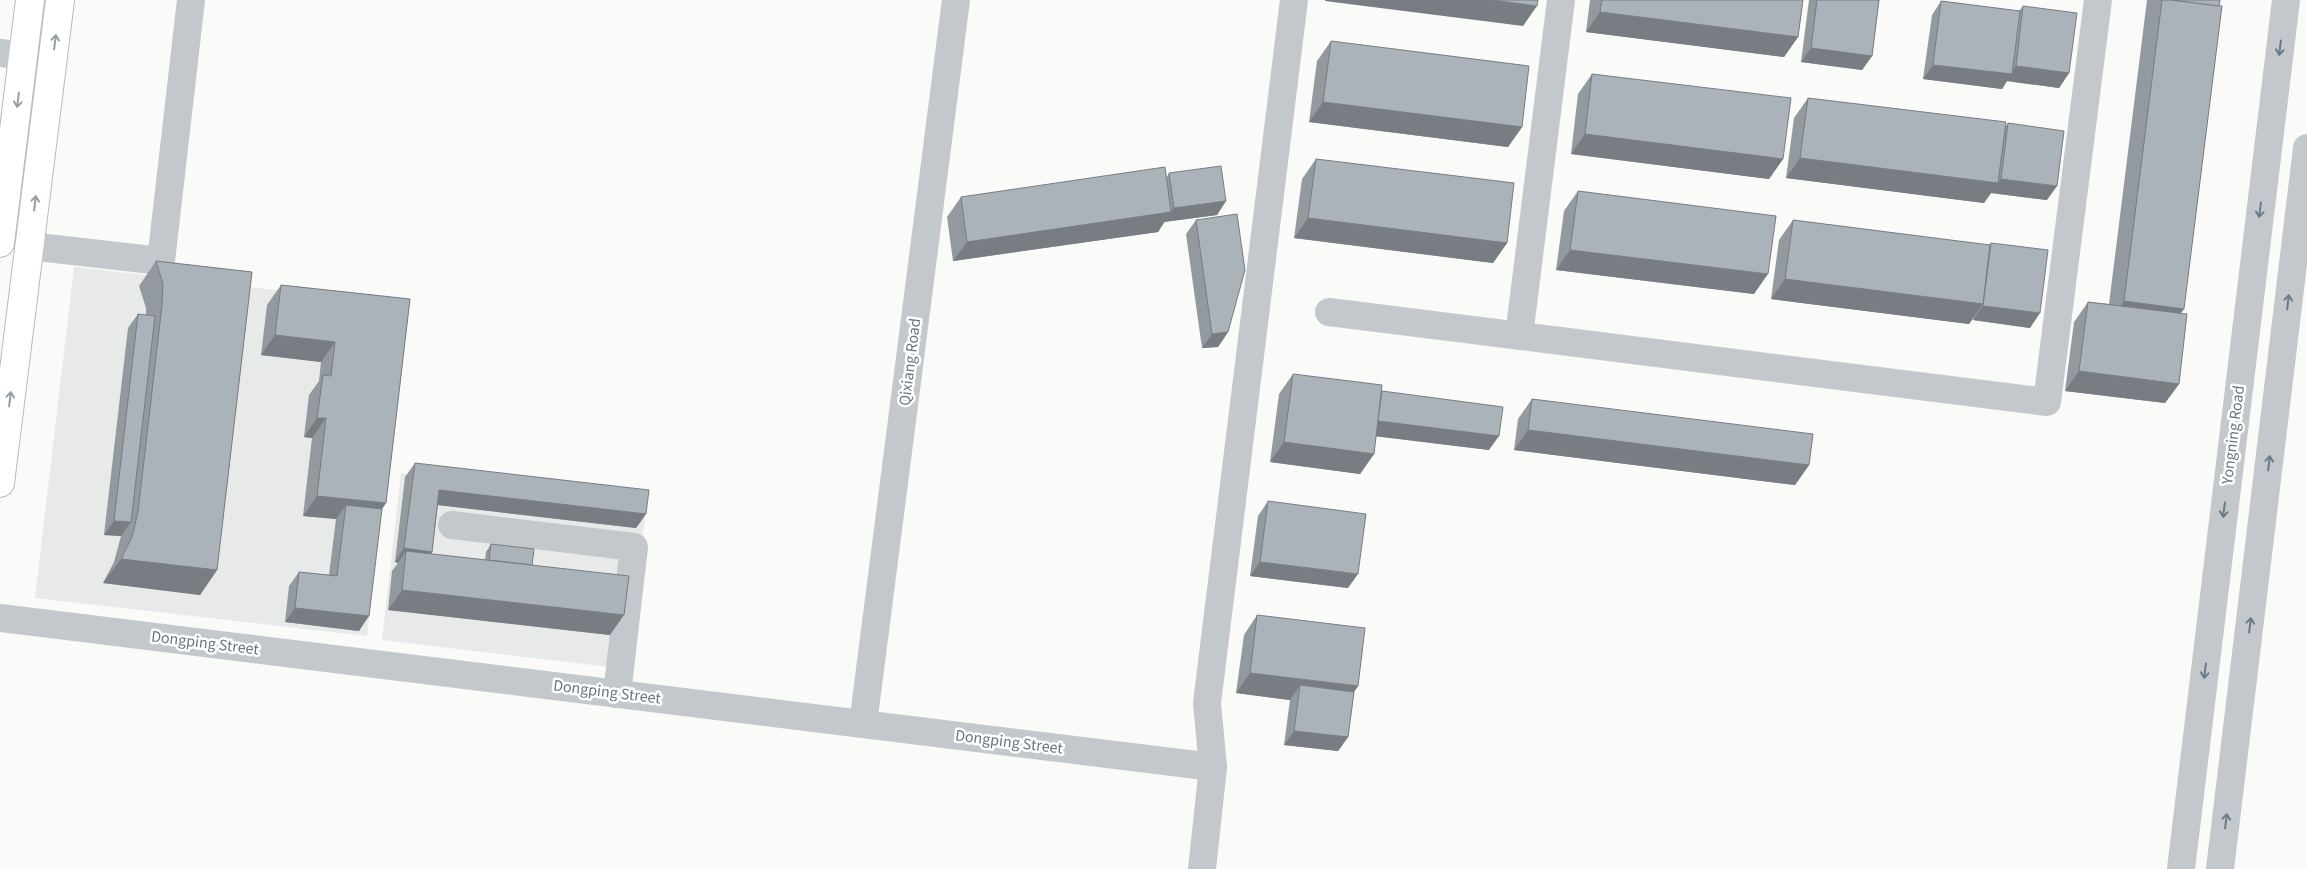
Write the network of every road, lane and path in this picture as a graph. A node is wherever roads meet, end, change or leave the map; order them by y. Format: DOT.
graph roads {
  1 [pos="30,0"];
  2 [pos="60,0"];
  3 [pos="191,0"];
  4 [pos="956,0"];
  5 [pos="1294,0"];
  6 [pos="1561,0"];
  7 [pos="2098,0"];
  8 [pos="2286,0"];
  9 [pos="12,55"];
  10 [pos="2307,148"];
  11 [pos="0,242"];
  12 [pos="29,246"];
  13 [pos="1329,312"];
  14 [pos="1519,336"];
  15 [pos="0,482"];
  16 [pos="452,525"];
  17 [pos="0,618"];
  18 [pos="617,694"];
  19 [pos="863,724"];
  20 [pos="1214,767"];
  21 [pos="1202,869"];
  22 [pos="2181,869"];
  23 [pos="2220,869"];
  1 -- 9 [label="main road"];
  12 -- 2 [label="main road, one-way"];
  3 -- 12 [label="street"];
  4 -- 19 [label="street, Qixiang Road"];
  5 -- 20 [label="street"];
  6 -- 14 [label="street"];
  7 -- 14 [label="street"];
  8 -- 22 [label="street, Yongning Road, one-way"];
  9 -- 11 [label="main road, one-way"];
  23 -- 10 [label="street, one-way"];
  15 -- 12 [label="main road, one-way"];
  13 -- 14 [label="street"];
  16 -- 18 [label="street"];
  17 -- 18 [label="street, Dongping Street"];
  18 -- 19 [label="street, Dongping Street"];
  19 -- 20 [label="street, Dongping Street"];
  20 -- 21 [label="street"];
}
